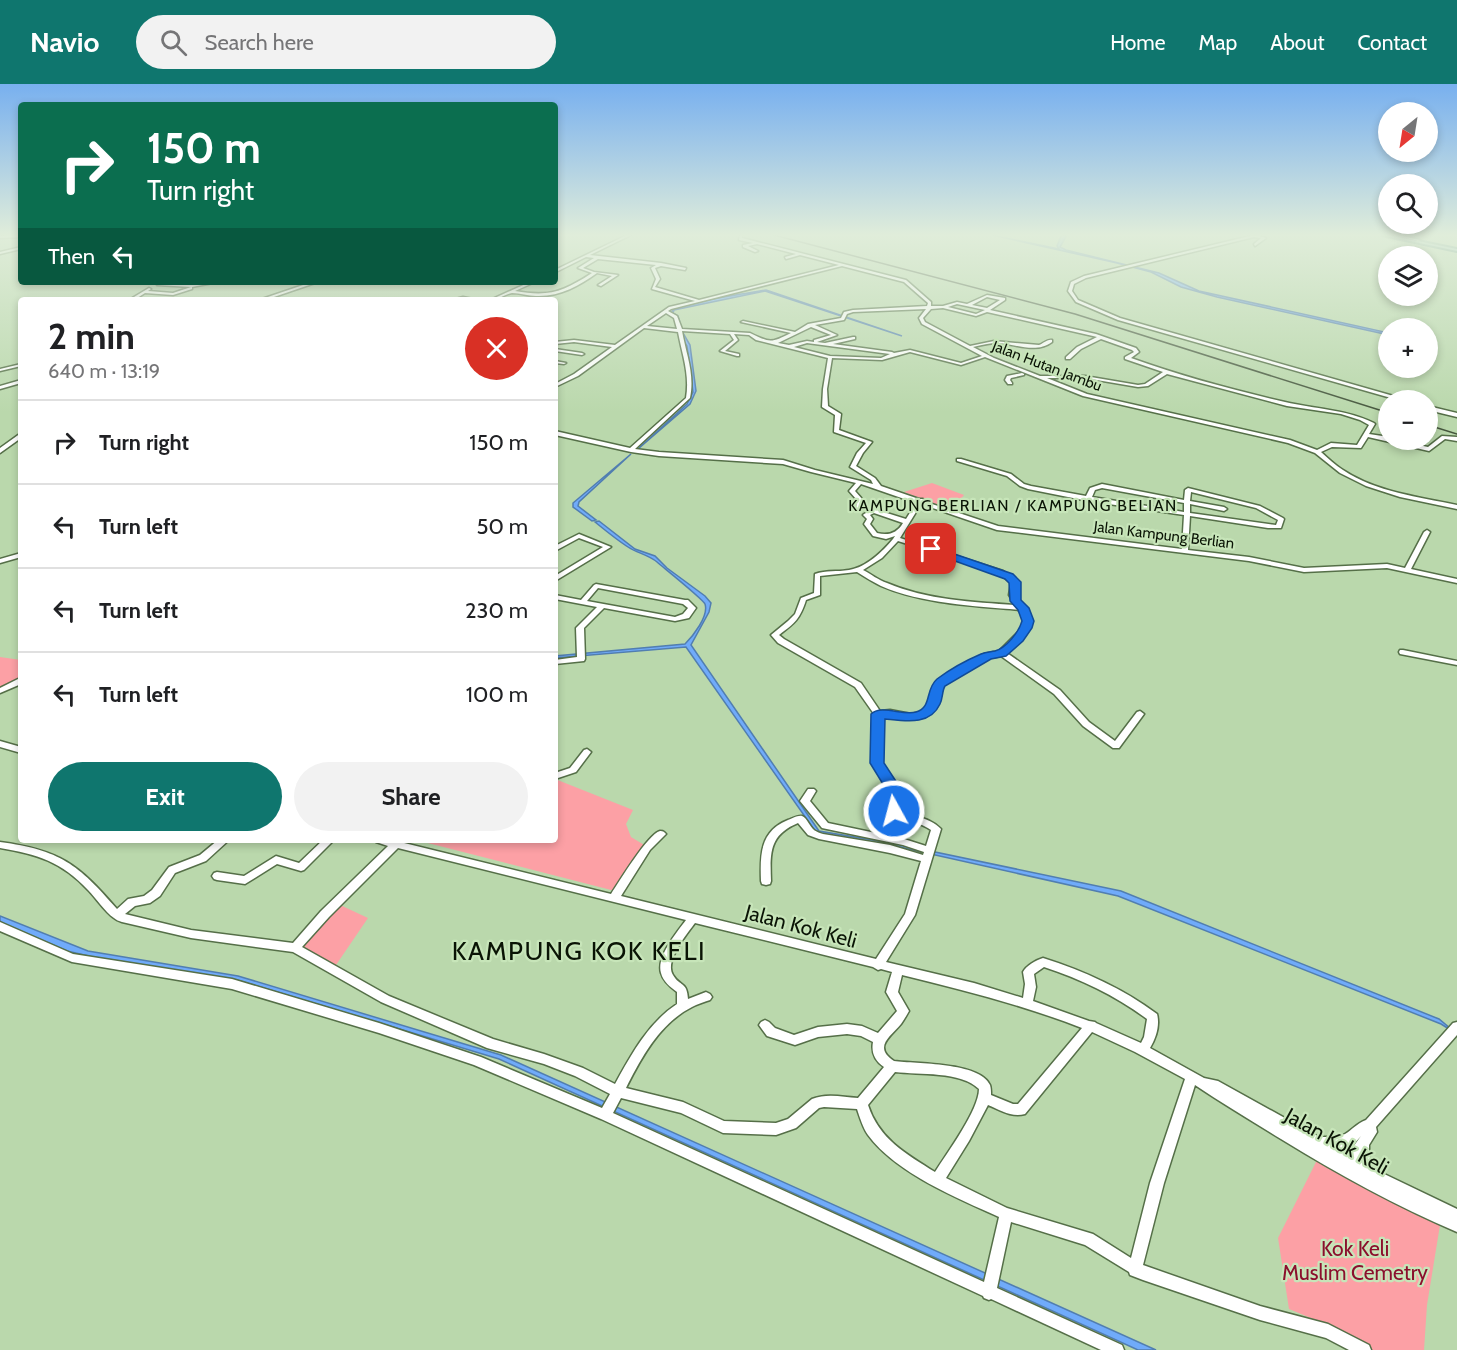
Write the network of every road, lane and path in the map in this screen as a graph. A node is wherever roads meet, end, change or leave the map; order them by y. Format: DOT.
graph roads {
  1 [pos="523,294"];
  2 [pos="555,294"];
  3 [pos="675,294"];
  4 [pos="722,294"];
  5 [pos="920,294"];
  6 [pos="1072,294"];
  7 [pos="538,297"];
  8 [pos="538,297"];
  9 [pos="697,300"];
  10 [pos="968,305"];
  11 [pos="943,307"];
  12 [pos="929,308"];
  13 [pos="988,310"];
  14 [pos="665,311"];
  15 [pos="743,322"];
  16 [pos="757,325"];
  17 [pos="810,325"];
  18 [pos="642,327"];
  19 [pos="680,330"];
  20 [pos="731,333"];
  21 [pos="740,333"];
  22 [pos="795,333"];
  23 [pos="853,338"];
  24 [pos="1099,338"];
  25 [pos="736,339"];
  26 [pos="1050,341"];
  27 [pos="809,342"];
  28 [pos="558,343"];
  29 [pos="774,343"];
  30 [pos="826,345"];
  31 [pos="615,346"];
  32 [pos="788,347"];
  33 [pos="970,347"];
  34 [pos="558,350"];
  35 [pos="910,351"];
  36 [pos="810,353"];
  37 [pos="582,354"];
  38 [pos="737,355"];
  39 [pos="985,356"];
  40 [pos="830,357"];
  41 [pos="1068,358"];
  42 [pos="558,362"];
  43 [pos="564,363"];
  44 [pos="18,366"];
  45 [pos="0,370"];
  46 [pos="1165,373"];
  47 [pos="1025,374"];
  48 [pos="1035,377"];
  49 [pos="18,382"];
  50 [pos="1011,383"];
  51 [pos="558,384"];
  52 [pos="1,392"];
  53 [pos="1378,393"];
  54 [pos="1438,410"];
  55 [pos="1457,415"];
  56 [pos="558,434"];
  57 [pos="1367,435"];
  58 [pos="18,437"];
  59 [pos="1378,437"];
  60 [pos="1457,439"];
  61 [pos="1438,441"];
  62 [pos="632,450"];
  63 [pos="0,452"];
  64 [pos="1317,452"];
  65 [pos="959,460"];
  66 [pos="860,482"];
  67 [pos="878,487"];
  68 [pos="1088,498"];
  69 [pos="921,500"];
  70 [pos="1187,501"];
  71 [pos="1457,507"];
  72 [pos="859,508"];
  73 [pos="1224,509"];
  74 [pos="1187,515"];
  75 [pos="907,522"];
  76 [pos="902,530"];
  77 [pos="1427,532"];
  78 [pos="898,539"];
  79 [pos="558,547"];
  80 [pos="1185,551"];
  81 [pos="18,556"];
  82 [pos="0,561"];
  83 [pos="1408,569"];
  84 [pos="858,570"];
  85 [pos="558,577"];
  86 [pos="1457,581"];
  87 [pos="558,598"];
  88 [pos="583,602"];
  89 [pos="602,606"];
  90 [pos="1020,607"];
  91 [pos="1403,652"];
  92 [pos="1002,654"];
  93 [pos="558,661"];
  94 [pos="1457,663"];
  95 [pos="18,682"];
  96 [pos="0,691"];
  97 [pos="878,714"];
  98 [pos="1140,714"];
  99 [pos="0,744"];
  100 [pos="18,749"];
  101 [pos="587,752"];
  102 [pos="558,775"];
  103 [pos="811,791"];
  104 [pos="661,834"];
  105 [pos="221,843"];
  106 [pos="326,843"];
  107 [pos="392,843"];
  108 [pos="396,844"];
  109 [pos="0,846"];
  110 [pos="928,855"];
  111 [pos="217,876"];
  112 [pos="766,881"];
  113 [pos="614,898"];
  114 [pos="117,915"];
  115 [pos="693,918"];
  116 [pos="0,926"];
  117 [pos="295,948"];
  118 [pos="878,966"];
  119 [pos="898,970"];
  120 [pos="706,997"];
  121 [pos="1027,1002"];
  122 [pos="683,1007"];
  123 [pos="765,1025"];
  124 [pos="1091,1025"];
  125 [pos="1457,1027"];
  126 [pos="879,1041"];
  127 [pos="1143,1050"];
  128 [pos="892,1066"];
  129 [pos="1197,1079"];
  130 [pos="616,1096"];
  131 [pos="985,1098"];
  132 [pos="861,1104"];
  133 [pos="606,1114"];
  134 [pos="1358,1139"];
  135 [pos="1294,1140"];
  136 [pos="1313,1142"];
  137 [pos="1343,1159"];
  138 [pos="1379,1178"];
  139 [pos="937,1180"];
  140 [pos="1388,1192"];
  141 [pos="1006,1214"];
  142 [pos="1457,1216"];
  143 [pos="1457,1225"];
  144 [pos="1135,1270"];
  145 [pos="989,1289"];
  146 [pos="1117,1350"];
  147 [pos="1364,1350"];
  1 -- 7 [label="street"];
  2 -- 8 [label="street"];
  3 -- 9 [label="street"];
  4 -- 9 [label="street"];
  5 -- 12 [label="street, Jalan Hutan Jambu"];
  6 -- 53 [label="street"];
  9 -- 14 [label="street"];
  10 -- 11 [label="street"];
  10 -- 13 [label="street"];
  10 -- 13 [label="street"];
  11 -- 12 [label="street"];
  11 -- 13 [label="street"];
  12 -- 17 [label="street"];
  12 -- 33 [label="street, Jalan Hutan Jambu"];
  13 -- 24 [label="street"];
  14 -- 18 [label="street"];
  14 -- 19 [label="street"];
  15 -- 16 [label="street"];
  16 -- 21 [label="street"];
  16 -- 22 [label="street"];
  17 -- 22 [label="street"];
  17 -- 27 [label="street"];
  18 -- 19 [label="street"];
  18 -- 31 [label="street"];
  19 -- 20 [label="street"];
  19 -- 62 [label="street"];
  20 -- 21 [label="street"];
  20 -- 25 [label="street"];
  21 -- 25 [label="street"];
  21 -- 29 [label="street"];
  22 -- 29 [label="street"];
  23 -- 30 [label="street"];
  24 -- 41 [label="street"];
  24 -- 46 [label="street"];
  25 -- 38 [label="street"];
  26 -- 33 [label="street"];
  27 -- 30 [label="street"];
  27 -- 32 [label="street"];
  28 -- 31 [label="street"];
  29 -- 32 [label="street"];
  30 -- 35 [label="street"];
  30 -- 36 [label="street"];
  31 -- 51 [label="street"];
  32 -- 36 [label="street"];
  33 -- 39 [label="street, Jalan Hutan Jambu"];
  34 -- 37 [label="street"];
  35 -- 39 [label="street"];
  35 -- 40 [label="street"];
  36 -- 40 [label="street"];
  39 -- 47 [label="street, Jalan Hutan Jambu"];
  40 -- 67 [label="street"];
  42 -- 43 [label="street"];
  44 -- 45 [label="street"];
  46 -- 48 [label="street"];
  46 -- 57 [label="street"];
  47 -- 48 [label="street, Jalan Hutan Jambu"];
  47 -- 50 [label="street"];
  48 -- 64 [label="street, Jalan Hutan Jambu"];
  49 -- 52 [label="street"];
  54 -- 55 [label="street"];
  56 -- 62 [label="street, Jalan Kampung Berlian"];
  57 -- 59 [label="street"];
  57 -- 64 [label="street"];
  58 -- 63 [label="street"];
  60 -- 61 [label="street"];
  62 -- 66 [label="street, Jalan Kampung Berlian"];
  64 -- 71 [label="street, Jalan Hutan Jambu"];
  65 -- 68 [label="street"];
  66 -- 67 [label="street, Jalan Kampung Berlian"];
  66 -- 72 [label="street"];
  67 -- 69 [label="street, Jalan Kampung Berlian"];
  68 -- 70 [label="street"];
  68 -- 74 [label="street"];
  69 -- 75 [label="street"];
  69 -- 80 [label="street, Jalan Kampung Berlian"];
  70 -- 73 [label="street"];
  70 -- 74 [label="street"];
  70 -- 74 [label="street"];
  74 -- 80 [label="street"];
  75 -- 76 [label="street"];
  75 -- 76 [label="street"];
  76 -- 78 [label="street"];
  77 -- 83 [label="street"];
  78 -- 84 [label="street"];
  78 -- 90 [label="street"];
  79 -- 85 [label="street"];
  80 -- 83 [label="street, Jalan Kampung Berlian"];
  81 -- 82 [label="street"];
  83 -- 86 [label="street, Jalan Kampung Berlian"];
  84 -- 90 [label="street"];
  84 -- 97 [label="street"];
  87 -- 88 [label="street"];
  88 -- 89 [label="street"];
  88 -- 89 [label="street"];
  89 -- 93 [label="street"];
  90 -- 92 [label="street"];
  91 -- 94 [label="street"];
  92 -- 97 [label="street"];
  92 -- 98 [label="street"];
  95 -- 96 [label="street"];
  97 -- 110 [label="street"];
  99 -- 100 [label="street"];
  101 -- 102 [label="street"];
  103 -- 110 [label="street"];
  104 -- 113 [label="street"];
  105 -- 114 [label="street"];
  106 -- 111 [label="street"];
  107 -- 108 [label="street, Jalan Kok Keli"];
  108 -- 113 [label="street, Jalan Kok Keli"];
  108 -- 117 [label="street"];
  109 -- 114 [label="street"];
  110 -- 112 [label="street"];
  110 -- 118 [label="street"];
  113 -- 115 [label="street, Jalan Kok Keli"];
  114 -- 117 [label="street"];
  115 -- 118 [label="street, Jalan Kok Keli"];
  115 -- 122 [label="street"];
  116 -- 133 [label="street"];
  117 -- 130 [label="street"];
  118 -- 119 [label="street, Jalan Kok Keli"];
  119 -- 121 [label="street, Jalan Kok Keli"];
  119 -- 126 [label="street"];
  120 -- 122 [label="street"];
  121 -- 124 [label="street, Jalan Kok Keli"];
  121 -- 127 [label="street"];
  122 -- 130 [label="street"];
  123 -- 126 [label="street"];
  124 -- 127 [label="street, Jalan Kok Keli"];
  124 -- 131 [label="street"];
  125 -- 134 [label="street"];
  126 -- 128 [label="street"];
  127 -- 129 [label="street, Jalan Kok Keli"];
  128 -- 131 [label="street"];
  128 -- 132 [label="street"];
  129 -- 135 [label="street, Jalan Kok Keli"];
  129 -- 136 [label="street, Jalan Kok Keli"];
  129 -- 144 [label="street"];
  130 -- 132 [label="street"];
  130 -- 133 [label="street"];
  131 -- 139 [label="street"];
  132 -- 139 [label="street"];
  133 -- 145 [label="street"];
  134 -- 136 [label="street"];
  134 -- 137 [label="street"];
  134 -- 138 [label="street"];
  135 -- 137 [label="street"];
  135 -- 140 [label="street, Jalan Kok Keli"];
  136 -- 137 [label="street, Jalan Kok Keli"];
  137 -- 138 [label="street, Jalan Kok Keli"];
  137 -- 140 [label="street"];
  138 -- 142 [label="street, Jalan Kok Keli"];
  139 -- 141 [label="street"];
  140 -- 143 [label="street, Jalan Kok Keli"];
  141 -- 144 [label="street"];
  141 -- 145 [label="street"];
  144 -- 147 [label="street"];
  145 -- 146 [label="street"];
}
